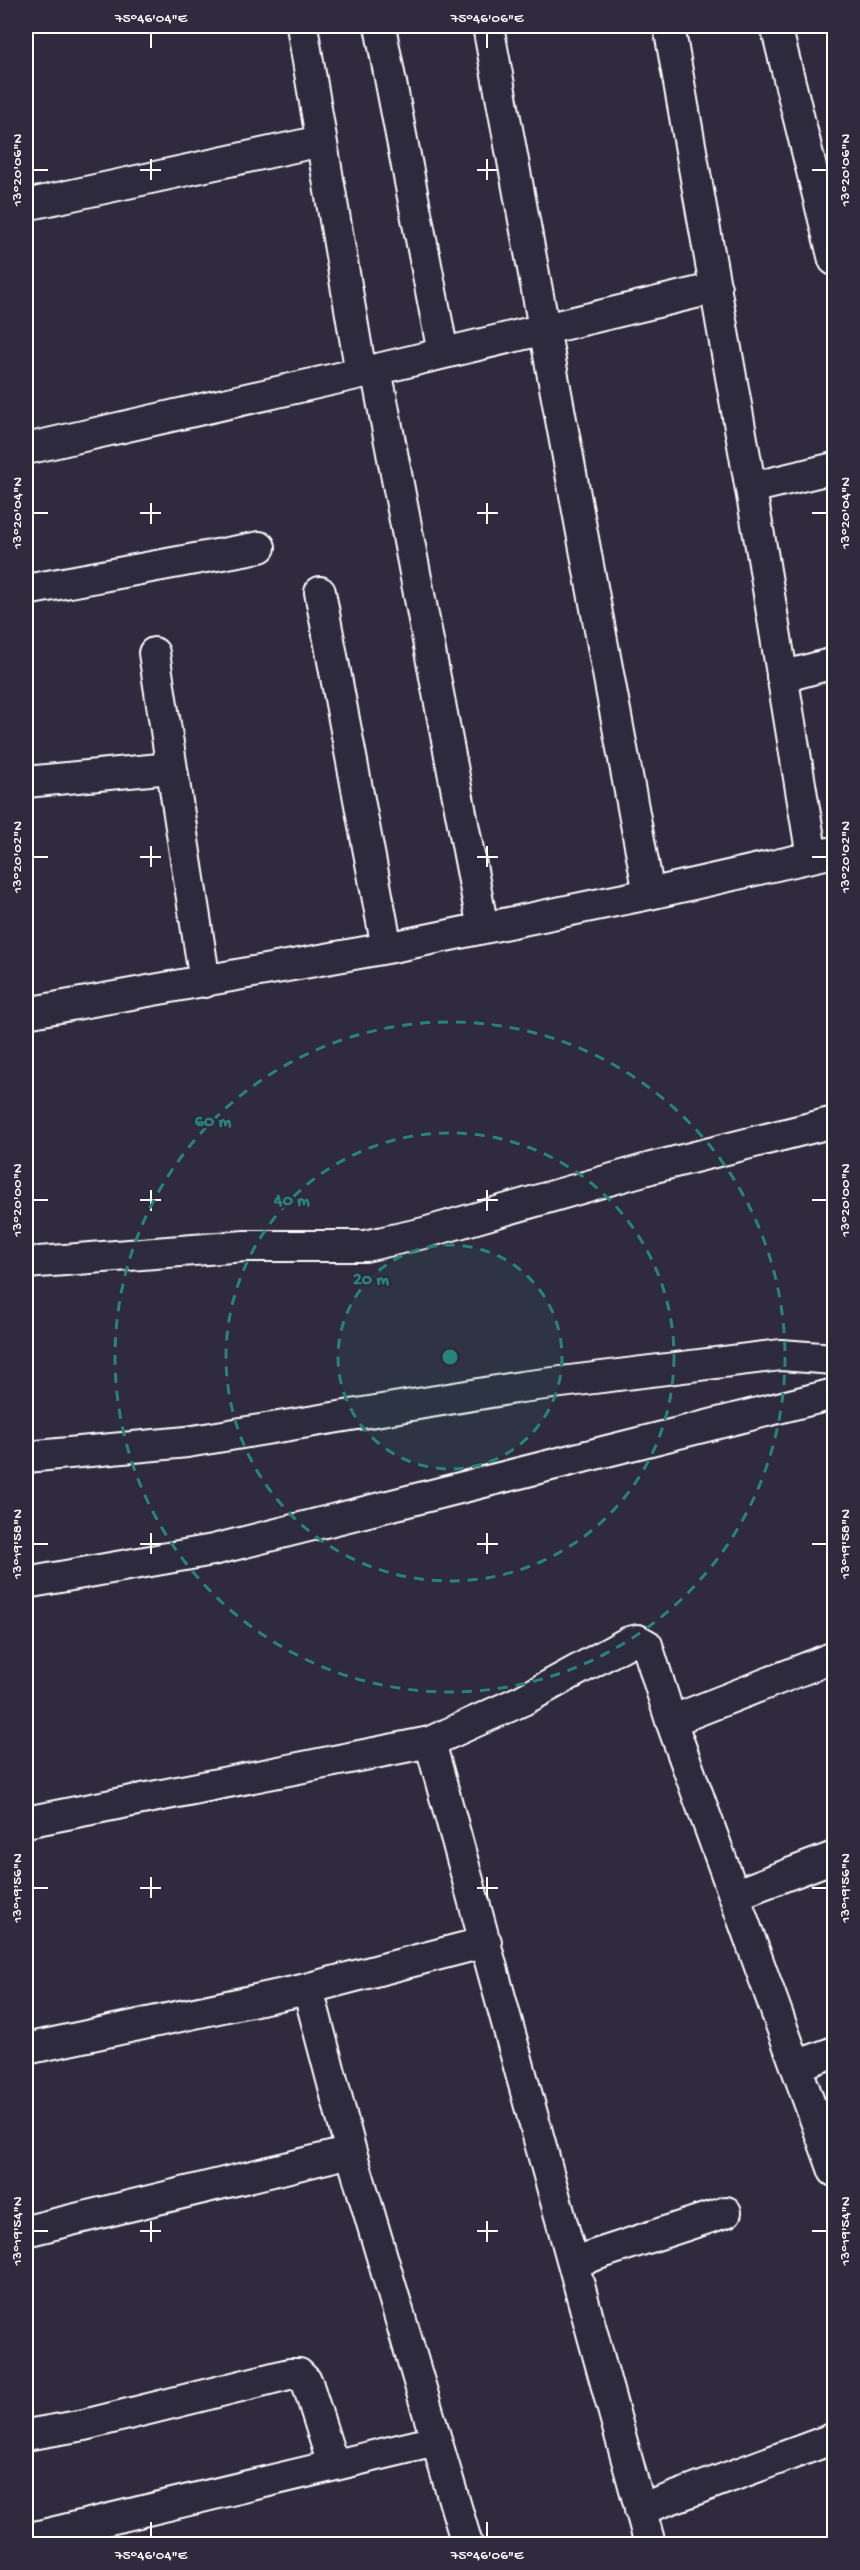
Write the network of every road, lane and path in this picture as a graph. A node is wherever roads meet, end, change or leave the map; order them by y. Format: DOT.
graph roads {
  1 [pos="302,26"];
  2 [pos="380,26"];
  3 [pos="488,26"];
  4 [pos="669,26"];
  5 [pos="776,26"];
  6 [pos="321,141"];
  7 [pos="26,205"];
  8 [pos="834,260"];
  9 [pos="716,288"];
  10 [pos="545,327"];
  11 [pos="443,353"];
  12 [pos="369,371"];
  13 [pos="26,449"];
  14 [pos="834,468"];
  15 [pos="751,488"];
  16 [pos="260,547"];
  17 [pos="26,590"];
  18 [pos="320,592"];
  19 [pos="154,653"];
  20 [pos="834,663"];
  21 [pos="782,677"];
  22 [pos="170,768"];
  23 [pos="26,782"];
  24 [pos="823,854"];
  25 [pos="649,894"];
  26 [pos="483,928"];
  27 [pos="387,948"];
  28 [pos="206,982"];
  29 [pos="26,1013"];
  30 [pos="834,1122"];
  31 [pos="26,1263"];
  32 [pos="834,1359"];
  33 [pos="833,1398"];
  34 [pos="26,1457"];
  35 [pos="26,1583"];
  36 [pos="834,1658"];
  37 [pos="671,1721"];
  38 [pos="430,1742"];
  39 [pos="26,1822"];
  40 [pos="834,1857"];
  41 [pos="734,1895"];
  42 [pos="486,1942"];
  43 [pos="308,1989"];
  44 [pos="26,2049"];
  45 [pos="834,2052"];
  46 [pos="796,2066"];
  47 [pos="351,2152"];
  48 [pos="834,2171"];
  49 [pos="726,2212"];
  50 [pos="26,2231"];
  51 [pos="574,2262"];
  52 [pos="26,2435"];
  53 [pos="832,2439"];
  54 [pos="436,2441"];
  55 [pos="333,2465"];
  56 [pos="640,2510"];
  57 [pos="26,2539"];
  58 [pos="467,2544"];
  59 [pos="650,2544"];
  1 -- 6 [label="street"];
  2 -- 11 [label="street"];
  3 -- 10 [label="street"];
  4 -- 9 [label="street"];
  5 -- 8 [label="street"];
  6 -- 7 [label="street"];
  6 -- 12 [label="street"];
  9 -- 10 [label="street"];
  9 -- 15 [label="street"];
  10 -- 11 [label="street"];
  10 -- 25 [label="street"];
  11 -- 12 [label="street"];
  12 -- 13 [label="street"];
  12 -- 26 [label="street"];
  14 -- 15 [label="street"];
  15 -- 21 [label="street"];
  16 -- 17 [label="street"];
  18 -- 27 [label="street"];
  19 -- 22 [label="street"];
  20 -- 21 [label="street"];
  21 -- 24 [label="street"];
  22 -- 23 [label="street"];
  22 -- 28 [label="street"];
  24 -- 25 [label="street"];
  25 -- 26 [label="street"];
  26 -- 27 [label="street"];
  27 -- 28 [label="street"];
  28 -- 29 [label="street"];
  30 -- 31 [label="street"];
  32 -- 34 [label="street"];
  33 -- 35 [label="street"];
  36 -- 37 [label="street"];
  37 -- 38 [label="street"];
  37 -- 41 [label="street"];
  38 -- 39 [label="street"];
  38 -- 42 [label="street"];
  40 -- 41 [label="street"];
  41 -- 46 [label="street"];
  42 -- 43 [label="street"];
  42 -- 51 [label="street"];
  43 -- 44 [label="street"];
  43 -- 47 [label="street"];
  45 -- 46 [label="street"];
  46 -- 48 [label="street"];
  47 -- 50 [label="street"];
  47 -- 54 [label="street"];
  49 -- 51 [label="street"];
  51 -- 56 [label="street"];
  52 -- 55 [label="street"];
  53 -- 56 [label="street"];
  54 -- 55 [label="street"];
  54 -- 58 [label="street"];
  55 -- 57 [label="street"];
  56 -- 59 [label="street"];
}
